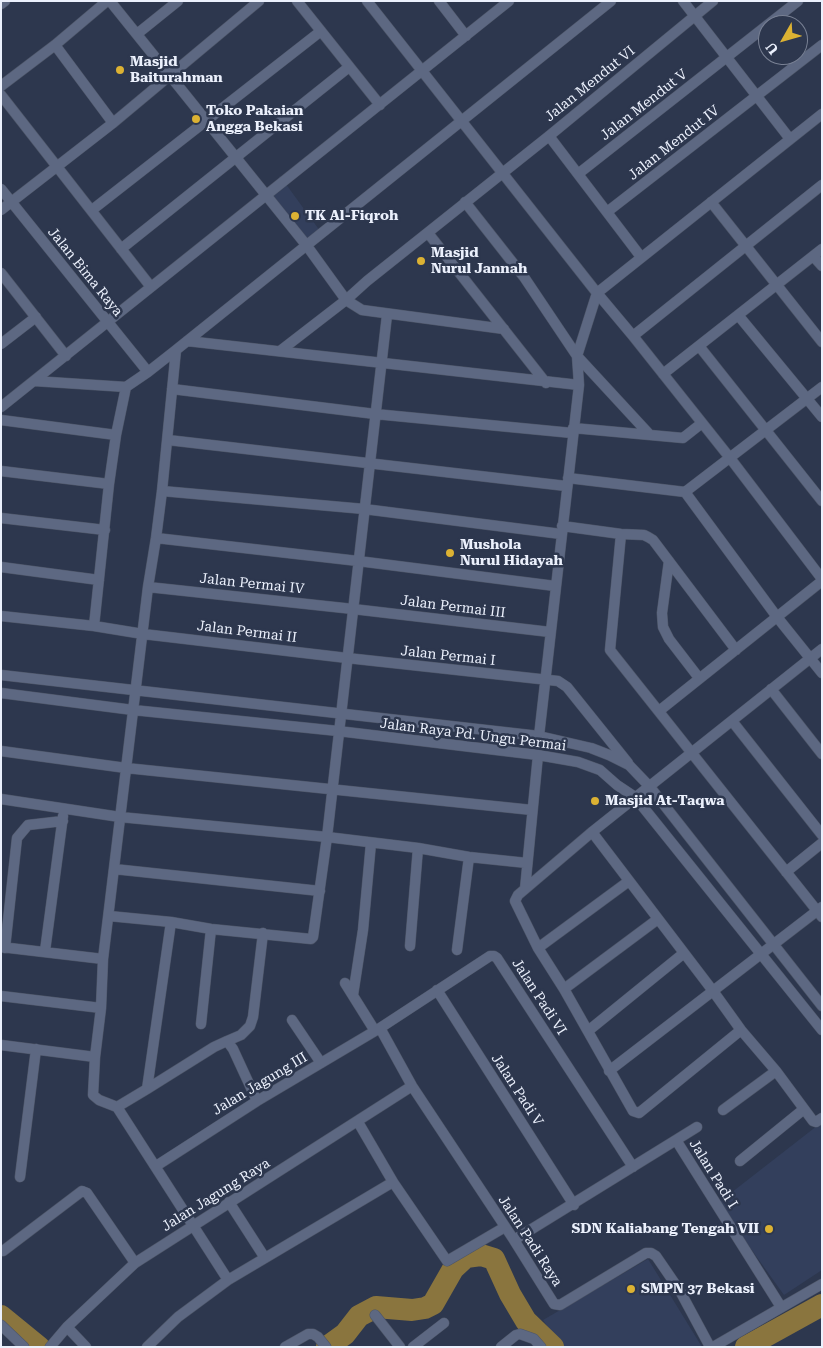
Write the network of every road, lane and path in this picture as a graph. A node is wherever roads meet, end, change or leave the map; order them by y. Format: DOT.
graph roads {
  1 [pos="5,1"];
  2 [pos="107,1"];
  3 [pos="110,1"];
  4 [pos="178,1"];
  5 [pos="259,1"];
  6 [pos="297,1"];
  7 [pos="367,1"];
  8 [pos="438,1"];
  9 [pos="509,1"];
  10 [pos="611,1"];
  11 [pos="684,1"];
  12 [pos="713,1"];
  13 [pos="798,1"];
  14 [pos="1,4"];
  15 [pos="695,16"];
  16 [pos="320,31"];
  17 [pos="137,34"];
  18 [pos="466,36"];
  19 [pos="55,45"];
  20 [pos="822,45"];
  21 [pos="727,57"];
  22 [pos="350,67"];
  23 [pos="421,70"];
  24 [pos="170,75"];
  25 [pos="1,86"];
  26 [pos="1,95"];
  27 [pos="757,96"];
  28 [pos="380,105"];
  29 [pos="822,114"];
  30 [pos="206,120"];
  31 [pos="461,120"];
  32 [pos="113,123"];
  33 [pos="549,136"];
  34 [pos="790,139"];
  35 [pos="236,157"];
  36 [pos="57,165"];
  37 [pos="502,173"];
  38 [pos="578,174"];
  39 [pos="822,185"];
  40 [pos="1,189"];
  41 [pos="266,195"];
  42 [pos="11,202"];
  43 [pos="465,202"];
  44 [pos="711,202"];
  45 [pos="1,210"];
  46 [pos="92,210"];
  47 [pos="607,212"];
  48 [pos="428,233"];
  49 [pos="307,246"];
  50 [pos="746,246"];
  51 [pos="122,249"];
  52 [pos="818,252"];
  53 [pos="641,257"];
  54 [pos="822,266"];
  55 [pos="3,278"];
  56 [pos="776,285"];
  57 [pos="151,287"];
  58 [pos="597,293"];
  59 [pos="346,300"];
  60 [pos="387,315"];
  61 [pos="738,315"];
  62 [pos="36,317"];
  63 [pos="108,323"];
  64 [pos="504,329"];
  65 [pos="633,336"];
  66 [pos="187,341"];
  67 [pos="822,342"];
  68 [pos="1,344"];
  69 [pos="699,346"];
  70 [pos="176,350"];
  71 [pos="280,350"];
  72 [pos="66,356"];
  73 [pos="578,356"];
  74 [pos="381,364"];
  75 [pos="148,372"];
  76 [pos="663,374"];
  77 [pos="34,381"];
  78 [pos="546,383"];
  79 [pos="579,385"];
  80 [pos="126,387"];
  81 [pos="822,387"];
  82 [pos="172,389"];
  83 [pos="807,399"];
  84 [pos="1,407"];
  85 [pos="375,414"];
  86 [pos="822,417"];
  87 [pos="1,420"];
  88 [pos="702,423"];
  89 [pos="766,430"];
  90 [pos="573,431"];
  91 [pos="649,434"];
  92 [pos="116,435"];
  93 [pos="168,440"];
  94 [pos="730,458"];
  95 [pos="370,463"];
  96 [pos="1,470"];
  97 [pos="567,482"];
  98 [pos="109,484"];
  99 [pos="162,491"];
  100 [pos="685,492"];
  101 [pos="822,501"];
  102 [pos="364,509"];
  103 [pos="1,518"];
  104 [pos="105,530"];
  105 [pos="562,530"];
  106 [pos="621,534"];
  107 [pos="156,538"];
  108 [pos="358,561"];
  109 [pos="669,562"];
  110 [pos="1,567"];
  111 [pos="100,580"];
  112 [pos="822,580"];
  113 [pos="555,586"];
  114 [pos="148,587"];
  115 [pos="353,609"];
  116 [pos="1,616"];
  117 [pos="778,617"];
  118 [pos="94,626"];
  119 [pos="550,632"];
  120 [pos="143,634"];
  121 [pos="822,649"];
  122 [pos="736,650"];
  123 [pos="347,658"];
  124 [pos="810,658"];
  125 [pos="822,673"];
  126 [pos="1,675"];
  127 [pos="699,678"];
  128 [pos="546,680"];
  129 [pos="771,689"];
  130 [pos="136,691"];
  131 [pos="1,693"];
  132 [pos="133,710"];
  133 [pos="660,711"];
  134 [pos="341,714"];
  135 [pos="732,721"];
  136 [pos="338,732"];
  137 [pos="539,736"];
  138 [pos="1,751"];
  139 [pos="692,753"];
  140 [pos="822,754"];
  141 [pos="538,755"];
  142 [pos="630,765"];
  143 [pos="126,768"];
  144 [pos="650,786"];
  145 [pos="332,790"];
  146 [pos="636,797"];
  147 [pos="1,799"];
  148 [pos="65,808"];
  149 [pos="532,810"];
  150 [pos="120,817"];
  151 [pos="63,820"];
  152 [pos="592,832"];
  153 [pos="822,836"];
  154 [pos="327,837"];
  155 [pos="371,842"];
  156 [pos="822,843"];
  157 [pos="418,848"];
  158 [pos="469,857"];
  159 [pos="527,863"];
  160 [pos="114,868"];
  161 [pos="786,872"];
  162 [pos="628,880"];
  163 [pos="525,890"];
  164 [pos="320,891"];
  165 [pos="820,912"];
  166 [pos="109,916"];
  167 [pos="658,919"];
  168 [pos="170,922"];
  169 [pos="211,929"];
  170 [pos="262,933"];
  171 [pos="774,945"];
  172 [pos="410,946"];
  173 [pos="3,948"];
  174 [pos="538,948"];
  175 [pos="457,950"];
  176 [pos="45,951"];
  177 [pos="684,953"];
  178 [pos="762,954"];
  179 [pos="104,959"];
  180 [pos="346,983"];
  181 [pos="564,989"];
  182 [pos="437,990"];
  183 [pos="713,991"];
  184 [pos="353,995"];
  185 [pos="1,996"];
  186 [pos="822,1006"];
  187 [pos="101,1008"];
  188 [pos="292,1020"];
  189 [pos="201,1024"];
  190 [pos="378,1029"];
  191 [pos="741,1030"];
  192 [pos="822,1030"];
  193 [pos="588,1031"];
  194 [pos="227,1041"];
  195 [pos="1,1045"];
  196 [pos="36,1049"];
  197 [pos="95,1057"];
  198 [pos="321,1063"];
  199 [pos="610,1071"];
  200 [pos="776,1071"];
  201 [pos="412,1086"];
  202 [pos="147,1089"];
  203 [pos="257,1101"];
  204 [pos="116,1106"];
  205 [pos="804,1109"];
  206 [pos="723,1110"];
  207 [pos="822,1118"];
  208 [pos="358,1122"];
  209 [pos="698,1127"];
  210 [pos="676,1140"];
  211 [pos="740,1161"];
  212 [pos="156,1166"];
  213 [pos="633,1167"];
  214 [pos="20,1177"];
  215 [pos="393,1182"];
  216 [pos="229,1202"];
  217 [pos="574,1204"];
  218 [pos="193,1225"];
  219 [pos="505,1227"];
  220 [pos="514,1240"];
  221 [pos="3,1251"];
  222 [pos="265,1258"];
  223 [pos="134,1263"];
  224 [pos="228,1280"];
  225 [pos="822,1284"];
  226 [pos="781,1307"];
  227 [pos="375,1315"];
  228 [pos="444,1323"];
  229 [pos="1,1325"];
  230 [pos="68,1328"];
  231 [pos="325,1345"];
  232 [pos="24,1347"];
  233 [pos="50,1347"];
  234 [pos="86,1347"];
  235 [pos="147,1347"];
  236 [pos="285,1347"];
  237 [pos="400,1347"];
  238 [pos="413,1347"];
  239 [pos="501,1347"];
  240 [pos="541,1347"];
  241 [pos="712,1347"];
  1 -- 14 [label="street"];
  2 -- 19 [label="street"];
  3 -- 17 [label="street"];
  4 -- 17 [label="street"];
  5 -- 24 [label="street"];
  6 -- 16 [label="street"];
  7 -- 23 [label="street"];
  8 -- 18 [label="street"];
  9 -- 18 [label="street"];
  10 -- 31 [label="street"];
  11 -- 15 [label="street"];
  12 -- 15 [label="street, Jalan Mendut VI"];
  13 -- 21 [label="street, Jalan Mendut V"];
  15 -- 21 [label="street"];
  15 -- 33 [label="street, Jalan Mendut VI"];
  16 -- 22 [label="street"];
  16 -- 30 [label="street"];
  17 -- 24 [label="street"];
  18 -- 23 [label="street"];
  19 -- 25 [label="street"];
  19 -- 32 [label="street"];
  20 -- 27 [label="street, Jalan Mendut IV"];
  21 -- 27 [label="street"];
  21 -- 38 [label="street, Jalan Mendut V"];
  22 -- 28 [label="street"];
  22 -- 35 [label="street"];
  23 -- 28 [label="street"];
  23 -- 31 [label="street"];
  24 -- 30 [label="street"];
  24 -- 32 [label="street"];
  26 -- 36 [label="street"];
  27 -- 34 [label="street"];
  27 -- 47 [label="street, Jalan Mendut IV"];
  28 -- 41 [label="street"];
  29 -- 34 [label="street"];
  30 -- 35 [label="street"];
  30 -- 46 [label="street"];
  31 -- 37 [label="street"];
  31 -- 49 [label="street"];
  32 -- 36 [label="street"];
  33 -- 37 [label="street, Jalan Mendut VI"];
  33 -- 38 [label="street"];
  34 -- 44 [label="street"];
  35 -- 41 [label="street"];
  35 -- 51 [label="street"];
  36 -- 42 [label="street"];
  36 -- 46 [label="street"];
  37 -- 43 [label="street, Jalan Mendut VI"];
  37 -- 58 [label="street"];
  38 -- 47 [label="street"];
  39 -- 50 [label="street"];
  40 -- 42 [label="street, Jalan Bima Raya"];
  41 -- 49 [label="street"];
  41 -- 57 [label="street"];
  42 -- 45 [label="street"];
  42 -- 63 [label="street, Jalan Bima Raya"];
  43 -- 48 [label="street, Jalan Mendut VI"];
  43 -- 73 [label="street"];
  44 -- 50 [label="street"];
  44 -- 53 [label="street"];
  46 -- 51 [label="street"];
  47 -- 53 [label="street"];
  48 -- 59 [label="street, Jalan Mendut VI"];
  48 -- 64 [label="street"];
  49 -- 59 [label="street"];
  49 -- 66 [label="street"];
  50 -- 56 [label="street"];
  50 -- 65 [label="street"];
  51 -- 57 [label="street"];
  52 -- 54 [label="street"];
  52 -- 56 [label="street"];
  53 -- 58 [label="street"];
  55 -- 62 [label="street"];
  56 -- 61 [label="street"];
  56 -- 67 [label="street"];
  57 -- 63 [label="street"];
  58 -- 65 [label="street"];
  58 -- 73 [label="street"];
  59 -- 60 [label="street"];
  59 -- 71 [label="street, Jalan Mendut VI"];
  60 -- 64 [label="street"];
  60 -- 74 [label="street"];
  61 -- 69 [label="street"];
  61 -- 83 [label="street"];
  62 -- 68 [label="street"];
  62 -- 72 [label="street"];
  63 -- 72 [label="street"];
  63 -- 75 [label="street, Jalan Bima Raya"];
  64 -- 78 [label="street"];
  65 -- 76 [label="street"];
  66 -- 70 [label="street"];
  66 -- 71 [label="street"];
  69 -- 76 [label="street"];
  69 -- 89 [label="street"];
  70 -- 75 [label="street"];
  70 -- 82 [label="street"];
  71 -- 74 [label="street"];
  72 -- 77 [label="street"];
  73 -- 79 [label="street"];
  73 -- 91 [label="street"];
  74 -- 78 [label="street"];
  74 -- 85 [label="street"];
  75 -- 80 [label="street"];
  76 -- 88 [label="street"];
  77 -- 80 [label="street"];
  77 -- 84 [label="street"];
  78 -- 79 [label="street"];
  79 -- 90 [label="street"];
  80 -- 92 [label="street"];
  81 -- 83 [label="street"];
  82 -- 85 [label="street"];
  82 -- 93 [label="street"];
  83 -- 86 [label="street"];
  83 -- 89 [label="street"];
  85 -- 90 [label="street"];
  85 -- 95 [label="street"];
  87 -- 92 [label="street"];
  88 -- 91 [label="street"];
  88 -- 94 [label="street"];
  89 -- 94 [label="street"];
  89 -- 101 [label="street"];
  90 -- 91 [label="street"];
  90 -- 97 [label="street"];
  92 -- 98 [label="street"];
  93 -- 95 [label="street"];
  93 -- 99 [label="street"];
  94 -- 100 [label="street"];
  94 -- 112 [label="street"];
  95 -- 97 [label="street"];
  95 -- 102 [label="street"];
  96 -- 98 [label="street"];
  97 -- 100 [label="street"];
  97 -- 105 [label="street"];
  98 -- 104 [label="street"];
  99 -- 102 [label="street"];
  99 -- 107 [label="street"];
  100 -- 117 [label="street"];
  102 -- 105 [label="street"];
  102 -- 108 [label="street"];
  103 -- 104 [label="street"];
  104 -- 111 [label="street"];
  105 -- 106 [label="street"];
  105 -- 113 [label="street"];
  106 -- 109 [label="street"];
  106 -- 133 [label="street"];
  107 -- 108 [label="street"];
  107 -- 114 [label="street"];
  108 -- 113 [label="street"];
  108 -- 115 [label="street"];
  109 -- 122 [label="street"];
  109 -- 127 [label="street"];
  110 -- 111 [label="street"];
  111 -- 118 [label="street"];
  112 -- 117 [label="street"];
  113 -- 119 [label="street"];
  114 -- 115 [label="street, Jalan Permai IV"];
  114 -- 120 [label="street"];
  115 -- 119 [label="street, Jalan Permai III"];
  115 -- 123 [label="street"];
  116 -- 118 [label="street, Jalan Permai II"];
  117 -- 122 [label="street"];
  117 -- 124 [label="street"];
  118 -- 120 [label="street, Jalan Permai II"];
  119 -- 128 [label="street"];
  120 -- 123 [label="street, Jalan Permai II"];
  120 -- 130 [label="street"];
  121 -- 124 [label="street"];
  122 -- 127 [label="street"];
  123 -- 128 [label="street, Jalan Permai I"];
  123 -- 134 [label="street"];
  124 -- 125 [label="street"];
  124 -- 129 [label="street"];
  126 -- 130 [label="street, Jalan Raya Pd. Ungu Permai"];
  127 -- 133 [label="street"];
  128 -- 137 [label="street"];
  128 -- 142 [label="street, Jalan Permai I"];
  129 -- 135 [label="street"];
  129 -- 140 [label="street"];
  130 -- 132 [label="street"];
  130 -- 134 [label="street, Jalan Raya Pd. Ungu Permai"];
  131 -- 132 [label="street, Jalan Raya Pd. Ungu Permai"];
  132 -- 136 [label="street, Jalan Raya Pd. Ungu Permai"];
  132 -- 143 [label="street"];
  133 -- 139 [label="street"];
  134 -- 136 [label="street"];
  134 -- 137 [label="street, Jalan Raya Pd. Ungu Permai"];
  135 -- 139 [label="street"];
  135 -- 153 [label="street"];
  136 -- 141 [label="street, Jalan Raya Pd. Ungu Permai"];
  136 -- 145 [label="street"];
  137 -- 142 [label="street, Jalan Raya Pd. Ungu Permai"];
  138 -- 143 [label="street"];
  139 -- 144 [label="street"];
  139 -- 161 [label="street"];
  141 -- 146 [label="street, Jalan Raya Pd. Ungu Permai"];
  141 -- 149 [label="street"];
  142 -- 144 [label="street, Jalan Raya Pd. Ungu Permai"];
  143 -- 145 [label="street"];
  143 -- 150 [label="street"];
  144 -- 146 [label="street"];
  144 -- 171 [label="street, Jalan Raya Pd. Ungu Permai"];
  145 -- 149 [label="street"];
  145 -- 154 [label="street"];
  146 -- 152 [label="street"];
  146 -- 178 [label="street, Jalan Raya Pd. Ungu Permai"];
  147 -- 148 [label="street"];
  148 -- 150 [label="street"];
  148 -- 151 [label="street"];
  149 -- 159 [label="street"];
  150 -- 154 [label="street"];
  150 -- 160 [label="street"];
  151 -- 173 [label="street"];
  151 -- 176 [label="street"];
  152 -- 162 [label="street"];
  152 -- 163 [label="street"];
  154 -- 155 [label="street"];
  154 -- 164 [label="street"];
  155 -- 157 [label="street"];
  155 -- 184 [label="street"];
  156 -- 161 [label="street"];
  157 -- 158 [label="street"];
  157 -- 172 [label="street"];
  158 -- 159 [label="street"];
  158 -- 175 [label="street"];
  159 -- 163 [label="street"];
  160 -- 164 [label="street"];
  160 -- 166 [label="street"];
  161 -- 165 [label="street"];
  162 -- 167 [label="street"];
  162 -- 174 [label="street"];
  163 -- 174 [label="street"];
  164 -- 170 [label="street"];
  165 -- 171 [label="street"];
  166 -- 168 [label="street"];
  166 -- 179 [label="street"];
  167 -- 177 [label="street"];
  167 -- 181 [label="street"];
  168 -- 169 [label="street"];
  168 -- 202 [label="street"];
  169 -- 170 [label="street"];
  169 -- 189 [label="street"];
  170 -- 194 [label="street"];
  171 -- 178 [label="street"];
  171 -- 186 [label="street, Jalan Raya Pd. Ungu Permai"];
  173 -- 176 [label="street"];
  174 -- 181 [label="street"];
  176 -- 179 [label="street"];
  177 -- 183 [label="street"];
  177 -- 193 [label="street"];
  178 -- 183 [label="street"];
  178 -- 192 [label="street, Jalan Raya Pd. Ungu Permai"];
  179 -- 187 [label="street"];
  180 -- 184 [label="street, Jalan Padi Raya"];
  181 -- 193 [label="street"];
  182 -- 190 [label="street, Jalan Padi VI"];
  182 -- 213 [label="street, Jalan Padi VI"];
  182 -- 217 [label="street, Jalan Padi V"];
  183 -- 191 [label="street"];
  183 -- 199 [label="street"];
  184 -- 190 [label="street, Jalan Padi Raya"];
  185 -- 187 [label="street"];
  187 -- 197 [label="street"];
  188 -- 198 [label="street"];
  190 -- 198 [label="street, Jalan Jagung III"];
  190 -- 201 [label="street, Jalan Padi Raya"];
  191 -- 199 [label="street"];
  191 -- 200 [label="street"];
  193 -- 199 [label="street"];
  194 -- 202 [label="street"];
  194 -- 203 [label="street"];
  195 -- 196 [label="street"];
  196 -- 197 [label="street"];
  196 -- 214 [label="street"];
  197 -- 204 [label="street"];
  198 -- 203 [label="street, Jalan Jagung III"];
  200 -- 205 [label="street"];
  200 -- 206 [label="street"];
  201 -- 208 [label="street, Jalan Jagung Raya"];
  201 -- 219 [label="street, Jalan Padi Raya"];
  202 -- 204 [label="street"];
  203 -- 212 [label="street, Jalan Jagung III"];
  204 -- 212 [label="street"];
  205 -- 207 [label="street"];
  205 -- 211 [label="street"];
  208 -- 215 [label="street"];
  208 -- 216 [label="street, Jalan Jagung Raya"];
  209 -- 210 [label="street"];
  210 -- 213 [label="street, Jalan Padi I"];
  210 -- 226 [label="street, Jalan Padi I"];
  212 -- 218 [label="street"];
  213 -- 217 [label="street, Jalan Padi I"];
  215 -- 219 [label="street"];
  215 -- 222 [label="street"];
  216 -- 218 [label="street, Jalan Jagung Raya"];
  216 -- 222 [label="street"];
  217 -- 220 [label="street, Jalan Padi I"];
  218 -- 223 [label="street, Jalan Jagung Raya"];
  218 -- 224 [label="street"];
  219 -- 220 [label="street, Jalan Padi Raya"];
  220 -- 241 [label="street, Jalan Padi Raya"];
  221 -- 223 [label="street"];
  222 -- 224 [label="street"];
  223 -- 230 [label="street, Jalan Jagung Raya"];
  224 -- 235 [label="street"];
  225 -- 226 [label="street, Jalan Padi Raya"];
  226 -- 241 [label="street, Jalan Padi Raya"];
  227 -- 237 [label="street"];
  228 -- 238 [label="street"];
  229 -- 232 [label="street"];
  230 -- 233 [label="street, Jalan Jagung Raya"];
  230 -- 234 [label="street"];
  231 -- 236 [label="street"];
  239 -- 240 [label="street"];
}
